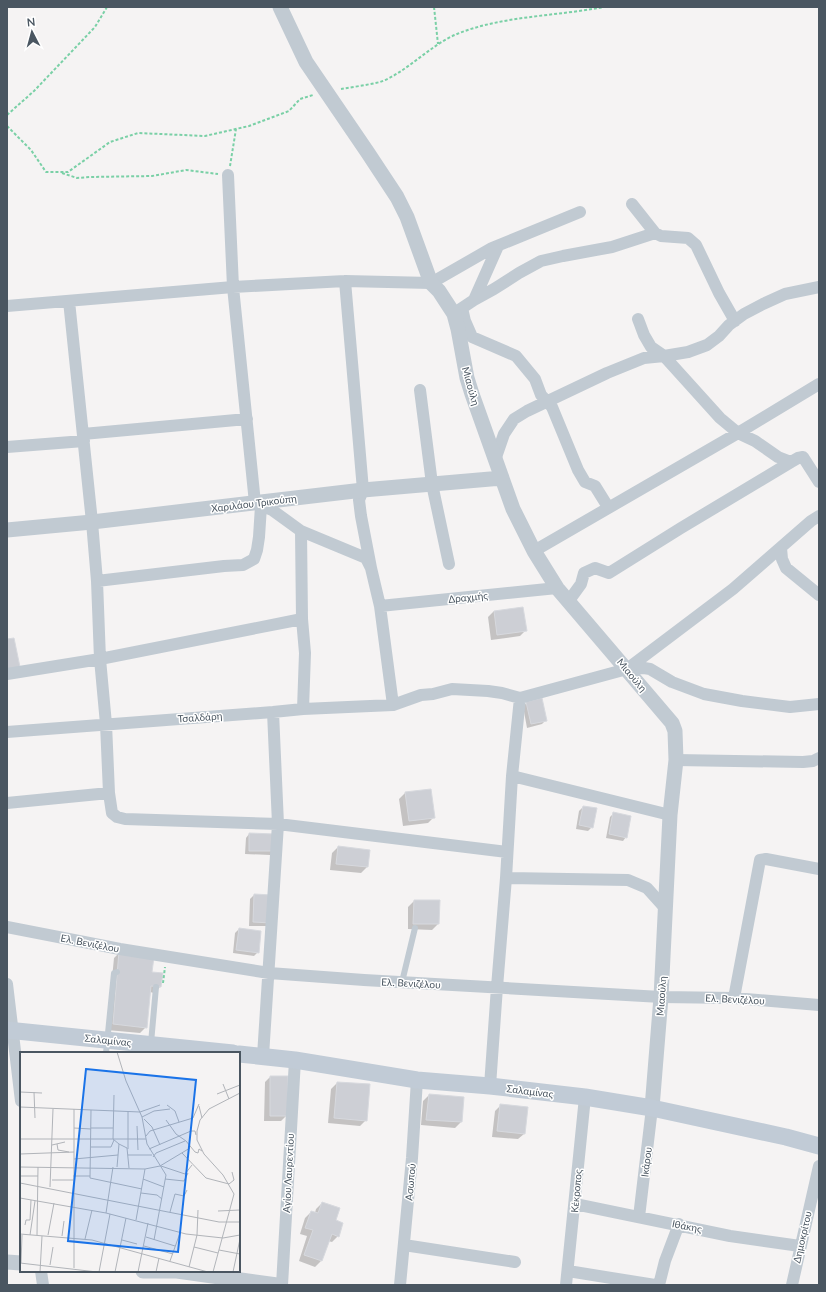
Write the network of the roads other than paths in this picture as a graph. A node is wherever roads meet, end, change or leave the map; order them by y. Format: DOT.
graph roads {
  1 [pos="280,7"];
  2 [pos="228,176"];
  3 [pos="632,204"];
  4 [pos="580,212"];
  5 [pos="655,233"];
  6 [pos="498,246"];
  7 [pos="345,281"];
  8 [pos="431,283"];
  9 [pos="233,287"];
  10 [pos="819,287"];
  11 [pos="474,300"];
  12 [pos="69,301"];
  13 [pos="7,306"];
  14 [pos="458,311"];
  15 [pos="638,319"];
  16 [pos="735,321"];
  17 [pos="664,356"];
  18 [pos="819,384"];
  19 [pos="420,390"];
  20 [pos="546,401"];
  21 [pos="246,419"];
  22 [pos="738,433"];
  23 [pos="83,438"];
  24 [pos="7,447"];
  25 [pos="495,460"];
  26 [pos="791,462"];
  27 [pos="502,478"];
  28 [pos="819,482"];
  29 [pos="432,484"];
  30 [pos="363,490"];
  31 [pos="258,504"];
  32 [pos="608,507"];
  33 [pos="819,516"];
  34 [pos="92,522"];
  35 [pos="7,530"];
  36 [pos="301,531"];
  37 [pos="780,548"];
  38 [pos="534,551"];
  39 [pos="449,564"];
  40 [pos="371,568"];
  41 [pos="97,581"];
  42 [pos="557,588"];
  43 [pos="819,595"];
  44 [pos="568,602"];
  45 [pos="380,606"];
  46 [pos="302,619"];
  47 [pos="100,659"];
  48 [pos="627,669"];
  49 [pos="7,674"];
  50 [pos="520,698"];
  51 [pos="819,704"];
  52 [pos="393,705"];
  53 [pos="303,709"];
  54 [pos="273,712"];
  55 [pos="106,724"];
  56 [pos="7,732"];
  57 [pos="819,758"];
  58 [pos="676,760"];
  59 [pos="512,776"];
  60 [pos="109,793"];
  61 [pos="7,804"];
  62 [pos="670,815"];
  63 [pos="278,824"];
  64 [pos="507,852"];
  65 [pos="819,869"];
  66 [pos="506,878"];
  67 [pos="665,908"];
  68 [pos="7,927"];
  69 [pos="415,928"];
  70 [pos="118,972"];
  71 [pos="269,973"];
  72 [pos="402,982"];
  73 [pos="7,984"];
  74 [pos="156,987"];
  75 [pos="497,987"];
  76 [pos="661,997"];
  77 [pos="734,998"];
  78 [pos="819,1005"];
  79 [pos="10,1030"];
  80 [pos="107,1047"];
  81 [pos="154,1048"];
  82 [pos="217,1052"];
  83 [pos="240,1054"];
  84 [pos="263,1056"];
  85 [pos="295,1060"];
  86 [pos="416,1080"];
  87 [pos="490,1086"];
  88 [pos="20,1095"];
  89 [pos="585,1097"];
  90 [pos="652,1108"];
  91 [pos="819,1146"];
  92 [pos="819,1166"];
  93 [pos="574,1204"];
  94 [pos="639,1217"];
  95 [pos="679,1224"];
  96 [pos="404,1245"];
  97 [pos="800,1246"];
  98 [pos="7,1262"];
  99 [pos="515,1262"];
  100 [pos="20,1263"];
  101 [pos="568,1271"];
  102 [pos="41,1272"];
  103 [pos="184,1272"];
  104 [pos="43,1285"];
  105 [pos="277,1285"];
  106 [pos="282,1285"];
  107 [pos="400,1285"];
  108 [pos="566,1285"];
  109 [pos="655,1285"];
  110 [pos="659,1285"];
  111 [pos="792,1285"];
  1 -- 8 [label="street, Μιαούλη"];
  2 -- 9 [label="street"];
  3 -- 5 [label="street"];
  4 -- 6 [label="street"];
  5 -- 11 [label="street"];
  5 -- 16 [label="street"];
  6 -- 8 [label="street"];
  6 -- 11 [label="street"];
  7 -- 8 [label="street"];
  7 -- 9 [label="street"];
  7 -- 30 [label="street"];
  8 -- 14 [label="street, Μιαούλη"];
  9 -- 12 [label="street"];
  9 -- 21 [label="street"];
  10 -- 16 [label="street"];
  11 -- 14 [label="street"];
  12 -- 13 [label="street"];
  12 -- 23 [label="street"];
  14 -- 20 [label="street"];
  14 -- 25 [label="street, Μιαούλη"];
  15 -- 17 [label="street"];
  16 -- 17 [label="street"];
  17 -- 20 [label="street"];
  17 -- 22 [label="street"];
  18 -- 22 [label="street"];
  19 -- 29 [label="street"];
  20 -- 25 [label="street"];
  20 -- 32 [label="street"];
  21 -- 23 [label="street"];
  21 -- 31 [label="street"];
  22 -- 26 [label="street"];
  22 -- 32 [label="street"];
  23 -- 24 [label="street"];
  23 -- 34 [label="street"];
  25 -- 27 [label="street, Μιαούλη"];
  26 -- 28 [label="street"];
  26 -- 44 [label="street"];
  27 -- 29 [label="street, Χαριλάου Τρικούπη"];
  27 -- 38 [label="street, Μιαούλη"];
  29 -- 30 [label="street, Χαριλάου Τρικούπη"];
  29 -- 39 [label="street"];
  30 -- 31 [label="street, Χαριλάου Τρικούπη"];
  30 -- 40 [label="street"];
  31 -- 34 [label="street, Χαριλάου Τρικούπη"];
  31 -- 36 [label="street"];
  31 -- 41 [label="street"];
  32 -- 38 [label="street"];
  33 -- 37 [label="street"];
  34 -- 35 [label="street, Χαριλάου Τρικούπη"];
  34 -- 41 [label="street"];
  36 -- 40 [label="street"];
  36 -- 46 [label="street"];
  37 -- 43 [label="street"];
  37 -- 48 [label="street"];
  38 -- 42 [label="street, Μιαούλη"];
  40 -- 45 [label="street"];
  41 -- 47 [label="street"];
  42 -- 44 [label="street, Μιαούλη"];
  42 -- 45 [label="street, Δραχμής"];
  44 -- 48 [label="street, Μιαούλη"];
  45 -- 52 [label="street"];
  46 -- 47 [label="street"];
  46 -- 53 [label="street"];
  47 -- 49 [label="street"];
  47 -- 55 [label="street"];
  48 -- 50 [label="street"];
  48 -- 51 [label="street"];
  48 -- 58 [label="street, Μιαούλη"];
  50 -- 52 [label="street, Τσαλδάρη"];
  50 -- 59 [label="street"];
  52 -- 53 [label="street, Τσαλδάρη"];
  53 -- 54 [label="street, Τσαλδάρη"];
  54 -- 55 [label="street, Τσαλδάρη"];
  54 -- 63 [label="street"];
  55 -- 56 [label="street, Τσαλδάρη"];
  55 -- 60 [label="street"];
  57 -- 58 [label="street"];
  58 -- 62 [label="street, Μιαούλη"];
  59 -- 62 [label="street"];
  59 -- 64 [label="street"];
  60 -- 61 [label="street"];
  60 -- 63 [label="street"];
  62 -- 67 [label="street, Μιαούλη"];
  63 -- 64 [label="street"];
  63 -- 71 [label="street"];
  64 -- 66 [label="street"];
  65 -- 77 [label="street"];
  66 -- 67 [label="street"];
  66 -- 75 [label="street"];
  67 -- 76 [label="street, Μιαούλη"];
  68 -- 71 [label="street, Ελ. Βενιζέλου"];
  69 -- 72 [label="lane"];
  70 -- 80 [label="lane"];
  71 -- 72 [label="street, Ελ. Βενιζέλου"];
  71 -- 84 [label="street"];
  72 -- 75 [label="street, Ελ. Βενιζέλου"];
  73 -- 79 [label="street"];
  74 -- 81 [label="lane"];
  75 -- 76 [label="street, Ελ. Βενιζέλου"];
  75 -- 87 [label="street"];
  76 -- 77 [label="street, Ελ. Βενιζέλου"];
  76 -- 90 [label="street, Μιαούλη"];
  77 -- 78 [label="street, Ελ. Βενιζέλου"];
  79 -- 80 [label="main road, Σαλαμίνας"];
  79 -- 88 [label="street"];
  80 -- 81 [label="main road, Σαλαμίνας"];
  81 -- 82 [label="main road, Σαλαμίνας"];
  83 -- 84 [label="main road, Σαλαμίνας"];
  84 -- 85 [label="main road, Σαλαμίνας"];
  85 -- 86 [label="main road, Σαλαμίνας"];
  85 -- 106 [label="street, Αγίου Λαυρεντίου"];
  86 -- 87 [label="main road, Σαλαμίνας"];
  86 -- 96 [label="street, Ασωπού"];
  87 -- 89 [label="main road, Σαλαμίνας"];
  89 -- 90 [label="main road, Σαλαμίνας"];
  89 -- 93 [label="street, Κέκροπος"];
  90 -- 91 [label="main road, Σαλαμίνας"];
  90 -- 94 [label="street, Ικάρου"];
  92 -- 97 [label="street, Δημοκρίτου"];
  93 -- 94 [label="street, Ιθάκης"];
  93 -- 101 [label="street, Κέκροπος"];
  94 -- 95 [label="street, Ιθάκης"];
  95 -- 97 [label="street, Ιθάκης"];
  95 -- 110 [label="street"];
  96 -- 99 [label="street"];
  96 -- 107 [label="street, Ασωπού"];
  97 -- 111 [label="street, Δημοκρίτου"];
  98 -- 100 [label="street"];
  101 -- 108 [label="street, Κέκροπος"];
  101 -- 109 [label="street"];
  102 -- 104 [label="street"];
  103 -- 105 [label="street"];
}
